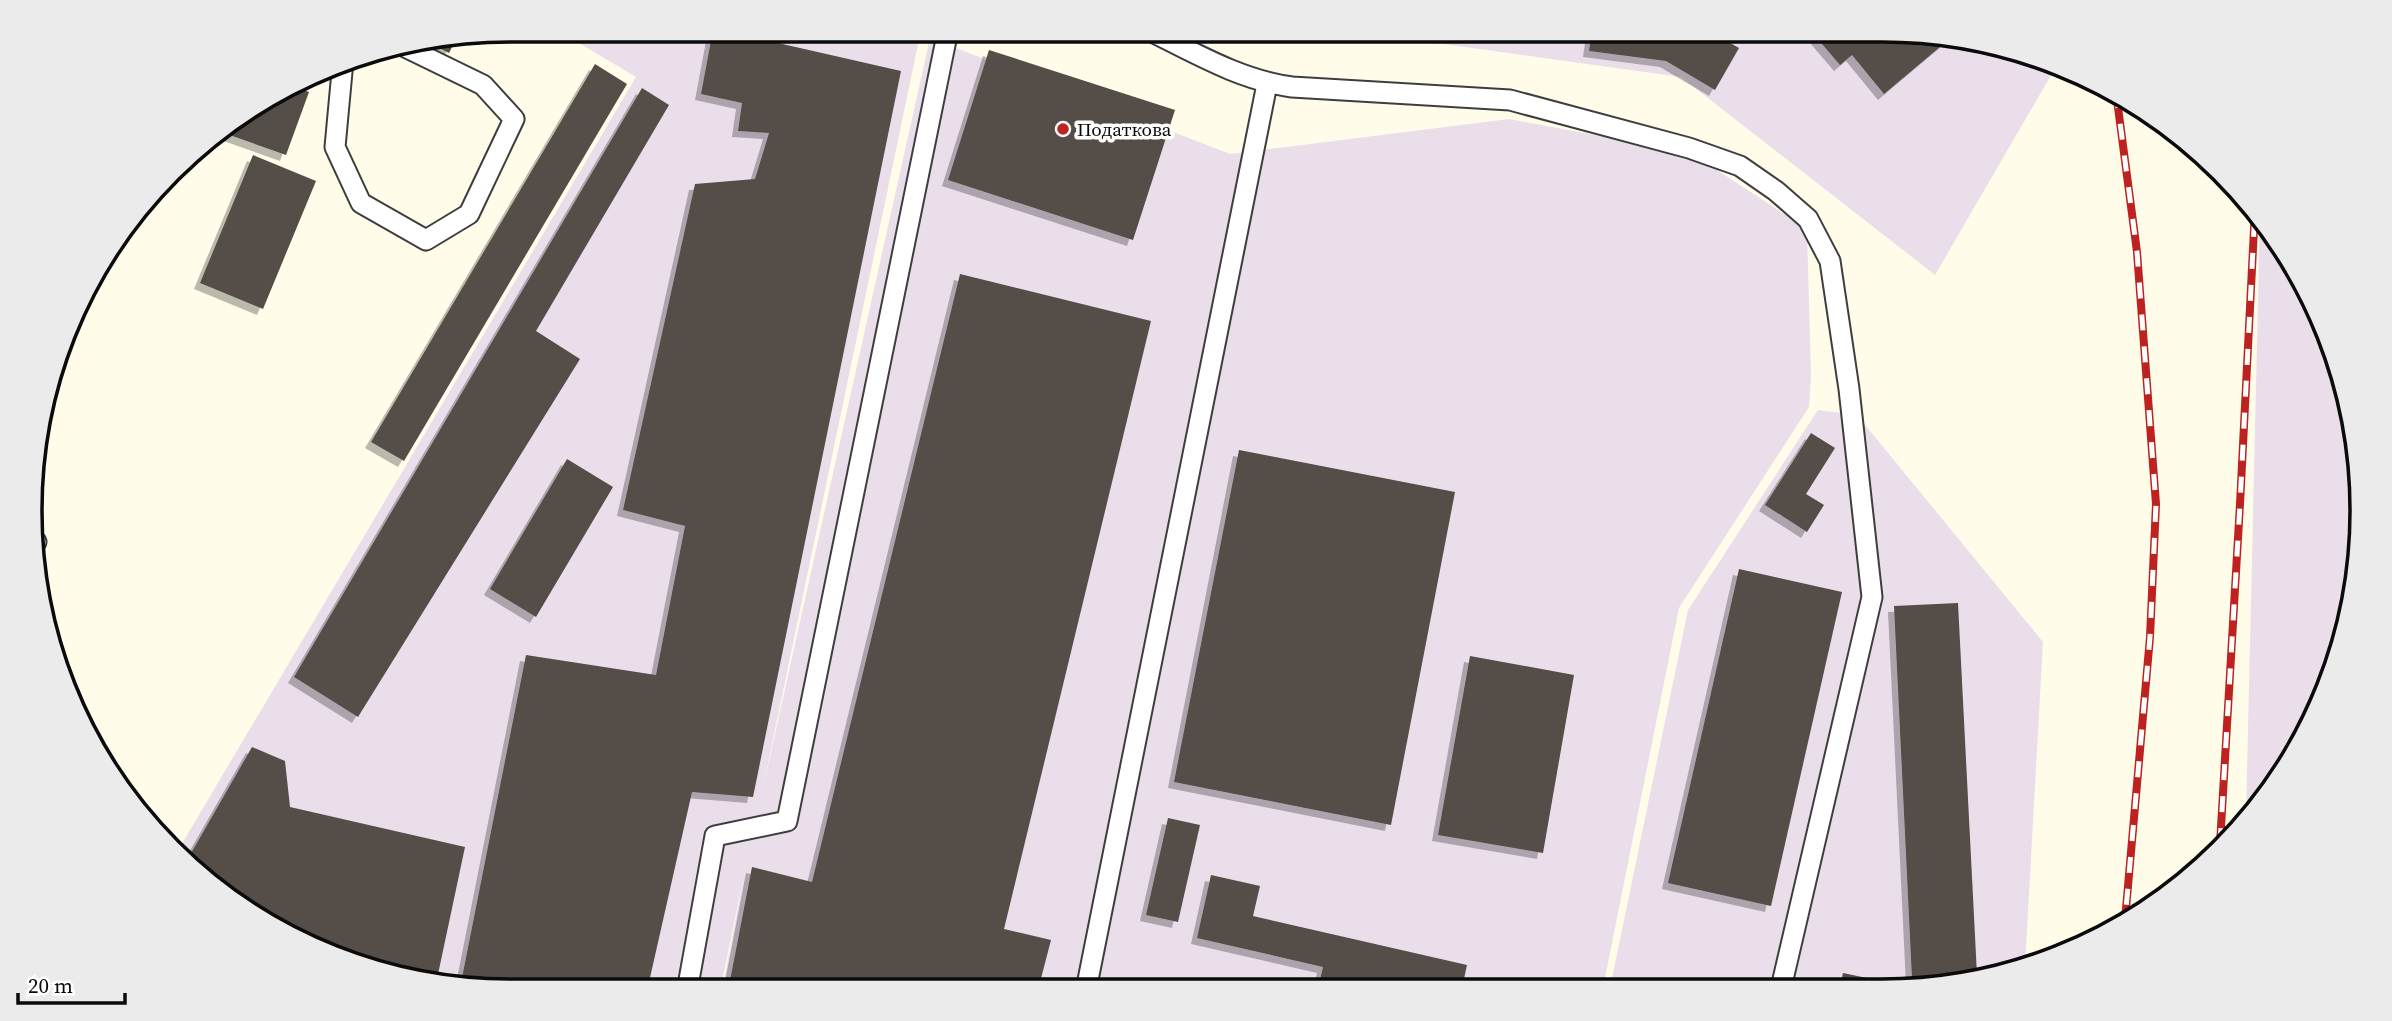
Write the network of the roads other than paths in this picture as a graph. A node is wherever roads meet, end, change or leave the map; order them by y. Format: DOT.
graph roads {
  1 [pos="946,42"];
  2 [pos="1173,42"];
  3 [pos="415,52"];
  4 [pos="342,74"];
  5 [pos="1267,84"];
  6 [pos="689,979"];
  7 [pos="1088,979"];
  8 [pos="1783,979"];
  1 -- 6 [label="lane"];
  2 -- 5 [label="lane"];
  3 -- 4 [label="lane"];
  5 -- 7 [label="lane"];
  5 -- 8 [label="lane"];
}
